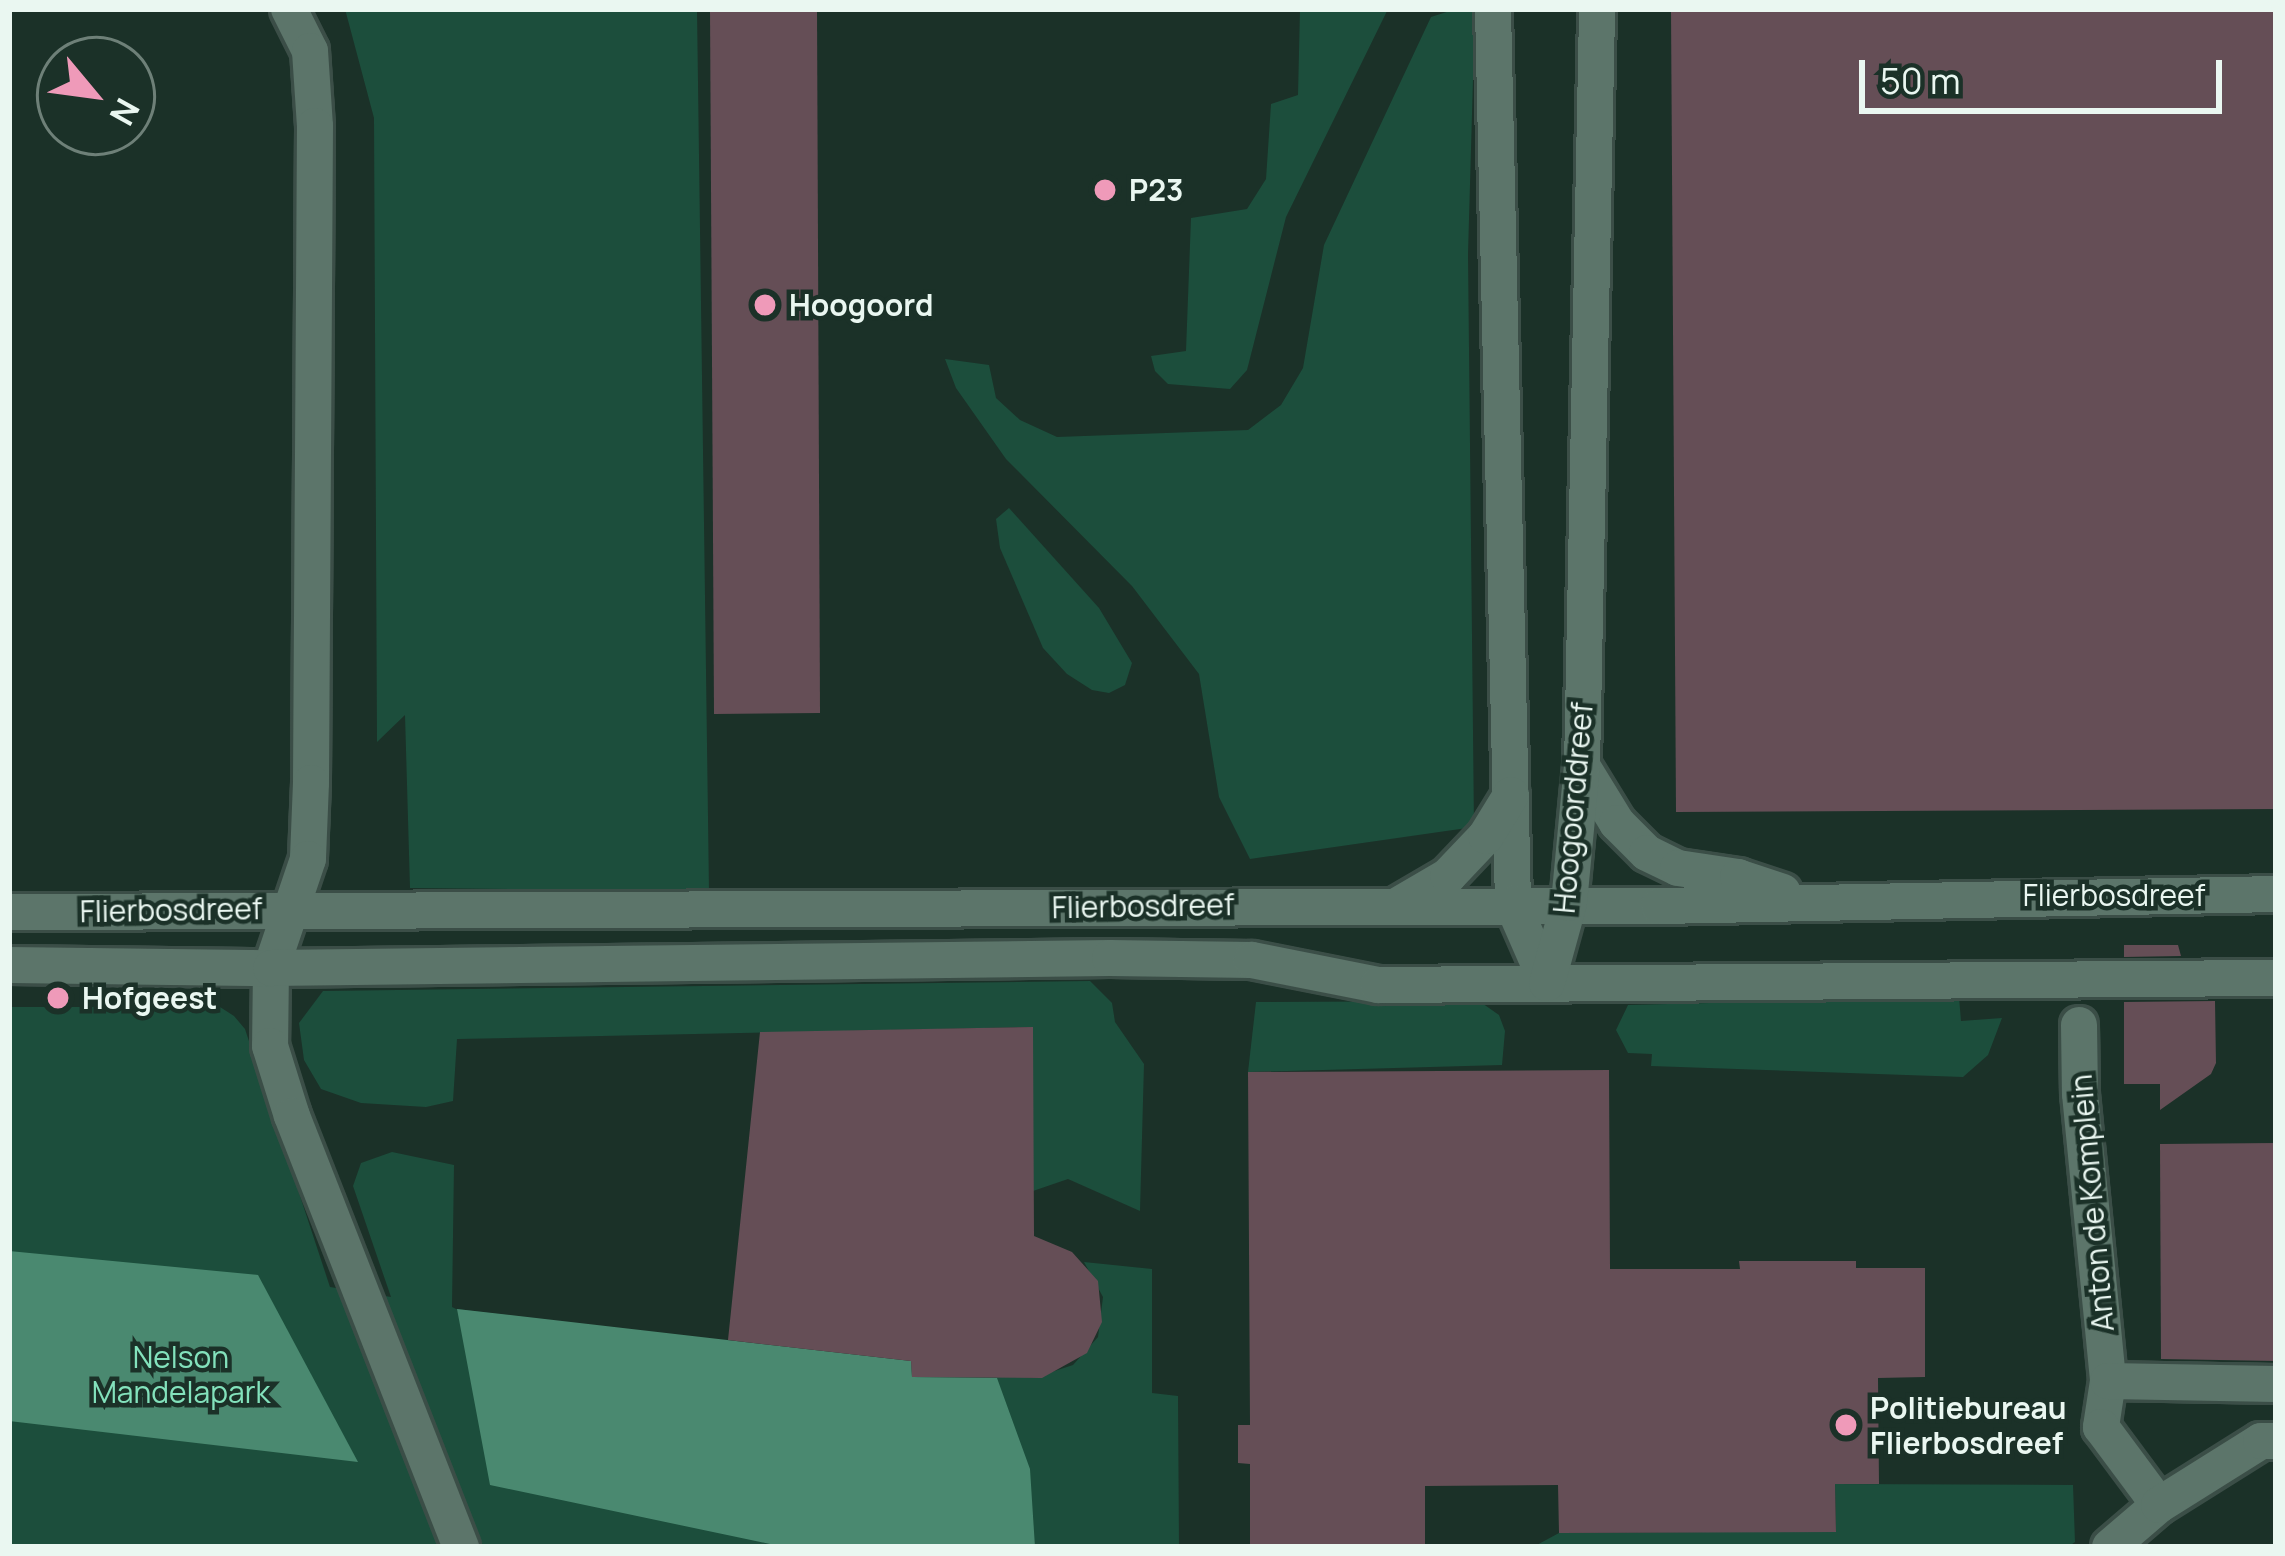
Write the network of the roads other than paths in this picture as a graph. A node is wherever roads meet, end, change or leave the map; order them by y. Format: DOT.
graph roads {
  1 [pos="289,9"];
  2 [pos="1492,9"];
  3 [pos="1597,9"];
  4 [pos="1582,766"];
  5 [pos="1510,794"];
  6 [pos="2276,894"];
  7 [pos="1804,900"];
  8 [pos="1399,904"];
  9 [pos="1514,904"];
  10 [pos="1569,904"];
  11 [pos="290,909"];
  12 [pos="9,912"];
  13 [pos="9,965"];
  14 [pos="271,968"];
  15 [pos="2276,978"];
  16 [pos="1547,983"];
  17 [pos="2079,1025"];
  18 [pos="2108,1381"];
  19 [pos="2276,1384"];
  20 [pos="2276,1441"];
  21 [pos="2159,1505"];
  22 [pos="461,1547"];
  23 [pos="2110,1547"];
  1 -- 11 [label="street"];
  2 -- 5 [label="street, Hoogoorddreef"];
  3 -- 4 [label="street, Hoogoorddreef"];
  4 -- 7 [label="street"];
  4 -- 10 [label="street, Hoogoorddreef"];
  5 -- 8 [label="street"];
  5 -- 9 [label="street, Hoogoorddreef"];
  6 -- 7 [label="street, Flierbosdreef"];
  7 -- 10 [label="street, Flierbosdreef"];
  8 -- 9 [label="street, Flierbosdreef"];
  8 -- 11 [label="street, Flierbosdreef"];
  9 -- 10 [label="street, Flierbosdreef"];
  9 -- 16 [label="street, Hoogoorddreef"];
  10 -- 16 [label="street, Hoogoorddreef"];
  11 -- 12 [label="street, Flierbosdreef"];
  11 -- 14 [label="street"];
  13 -- 14 [label="street, Flierbosdreef"];
  14 -- 16 [label="street, Flierbosdreef"];
  14 -- 22 [label="street, Flierbosdreef"];
  15 -- 16 [label="street, Flierbosdreef"];
  17 -- 18 [label="street, Anton de Komplein"];
  18 -- 19 [label="street"];
  18 -- 21 [label="street, Anton de Komplein"];
  20 -- 21 [label="street"];
  21 -- 23 [label="street"];
}
